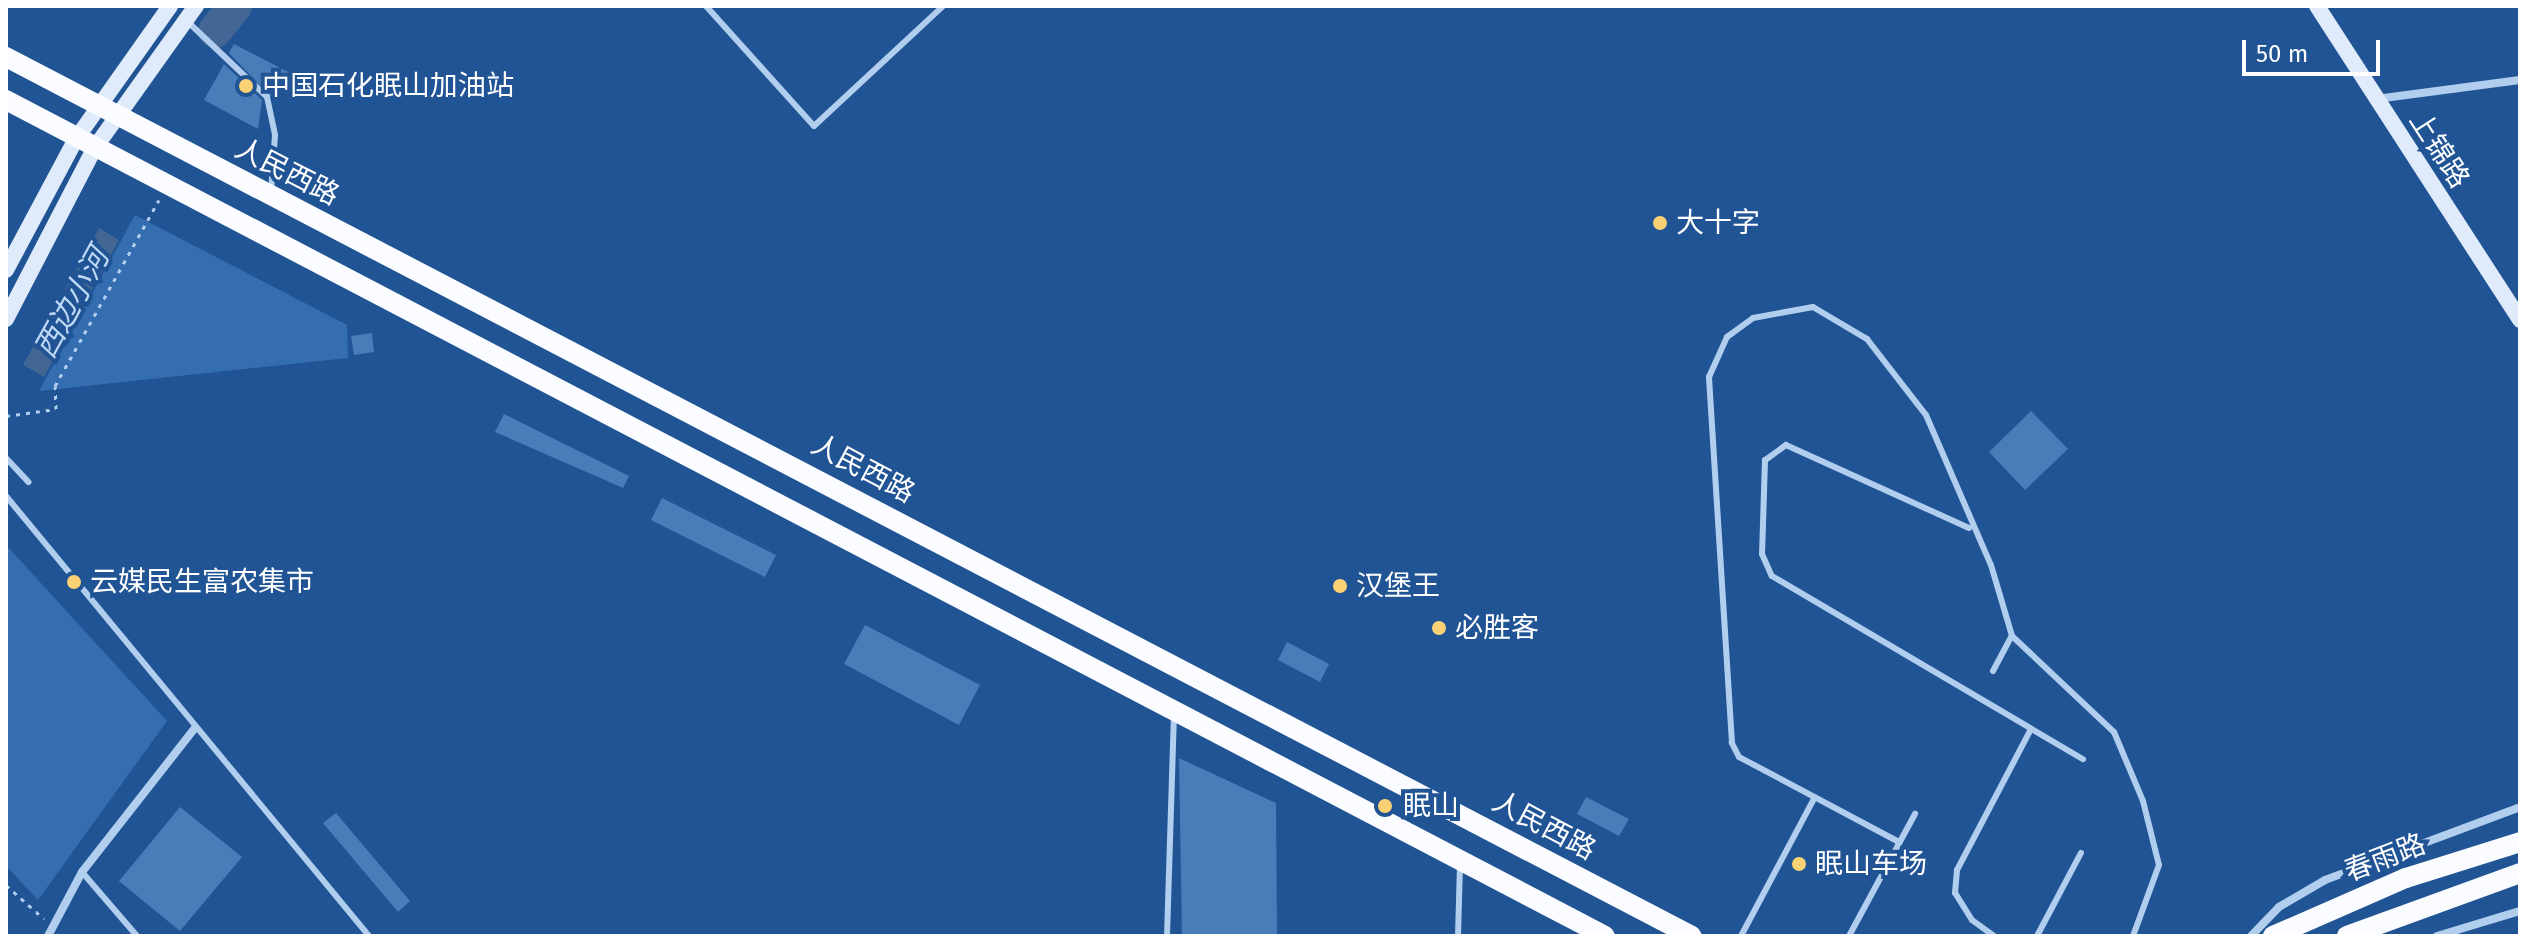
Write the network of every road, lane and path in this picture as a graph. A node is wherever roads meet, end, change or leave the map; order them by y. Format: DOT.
graph roads {
  1 [pos="170,6"];
  2 [pos="706,6"];
  3 [pos="2317,6"];
  4 [pos="942,7"];
  5 [pos="191,13"];
  6 [pos="6,57"];
  7 [pos="2520,80"];
  8 [pos="2375,99"];
  9 [pos="6,100"];
  10 [pos="106,111"];
  11 [pos="85,144"];
  12 [pos="271,195"];
  13 [pos="158,202"];
  14 [pos="6,270"];
  15 [pos="6,319"];
  16 [pos="2520,320"];
  17 [pos="6,416"];
  18 [pos="6,458"];
  19 [pos="28,482"];
  20 [pos="6,496"];
  21 [pos="1969,528"];
  22 [pos="2012,636"];
  23 [pos="1993,671"];
  24 [pos="1174,714"];
  25 [pos="195,728"];
  26 [pos="2031,729"];
  27 [pos="2083,759"];
  28 [pos="1815,797"];
  29 [pos="2520,807"];
  30 [pos="1915,814"];
  31 [pos="1899,842"];
  32 [pos="2520,842"];
  33 [pos="2081,853"];
  34 [pos="1461,862"];
  35 [pos="82,872"];
  36 [pos="2520,873"];
  37 [pos="6,885"];
  38 [pos="2520,911"];
  39 [pos="50,932"];
  40 [pos="1602,935"];
  41 [pos="137,936"];
  42 [pos="369,936"];
  43 [pos="1167,936"];
  44 [pos="1458,936"];
  45 [pos="1692,936"];
  46 [pos="1741,936"];
  47 [pos="1849,936"];
  48 [pos="1994,936"];
  49 [pos="2037,936"];
  50 [pos="2133,936"];
  51 [pos="2251,936"];
  52 [pos="2273,936"];
  53 [pos="2347,936"];
  54 [pos="2437,936"];
  1 -- 10 [label="main road"];
  2 -- 4 [label="lane"];
  3 -- 8 [label="main road, 上锦路"];
  5 -- 10 [label="main road"];
  5 -- 12 [label="lane"];
  6 -- 10 [label="main road, 人民西路"];
  7 -- 8 [label="street"];
  8 -- 16 [label="main road, 上锦路"];
  9 -- 11 [label="main road"];
  10 -- 11 [label="main road"];
  10 -- 12 [label="main road, 人民西路"];
  11 -- 14 [label="main road"];
  11 -- 15 [label="main road"];
  11 -- 24 [label="main road"];
  12 -- 45 [label="main road, 人民西路"];
  13 -- 17 [label="path"];
  18 -- 19 [label="lane"];
  20 -- 25 [label="lane"];
  21 -- 22 [label="lane"];
  21 -- 26 [label="lane"];
  21 -- 28 [label="lane"];
  22 -- 23 [label="lane"];
  22 -- 50 [label="lane"];
  24 -- 34 [label="main road"];
  24 -- 43 [label="lane"];
  25 -- 35 [label="street"];
  25 -- 42 [label="lane"];
  26 -- 27 [label="lane"];
  26 -- 48 [label="lane"];
  28 -- 31 [label="lane"];
  28 -- 46 [label="lane"];
  29 -- 51 [label="street"];
  30 -- 31 [label="lane"];
  31 -- 47 [label="lane"];
  32 -- 52 [label="main road, 春雨路"];
  33 -- 49 [label="lane"];
  34 -- 40 [label="main road"];
  34 -- 44 [label="lane"];
  35 -- 39 [label="street"];
  35 -- 41 [label="lane"];
  36 -- 53 [label="main road, 春雨路"];
  37 -- 39 [label="path"];
  38 -- 54 [label="street"];
}
